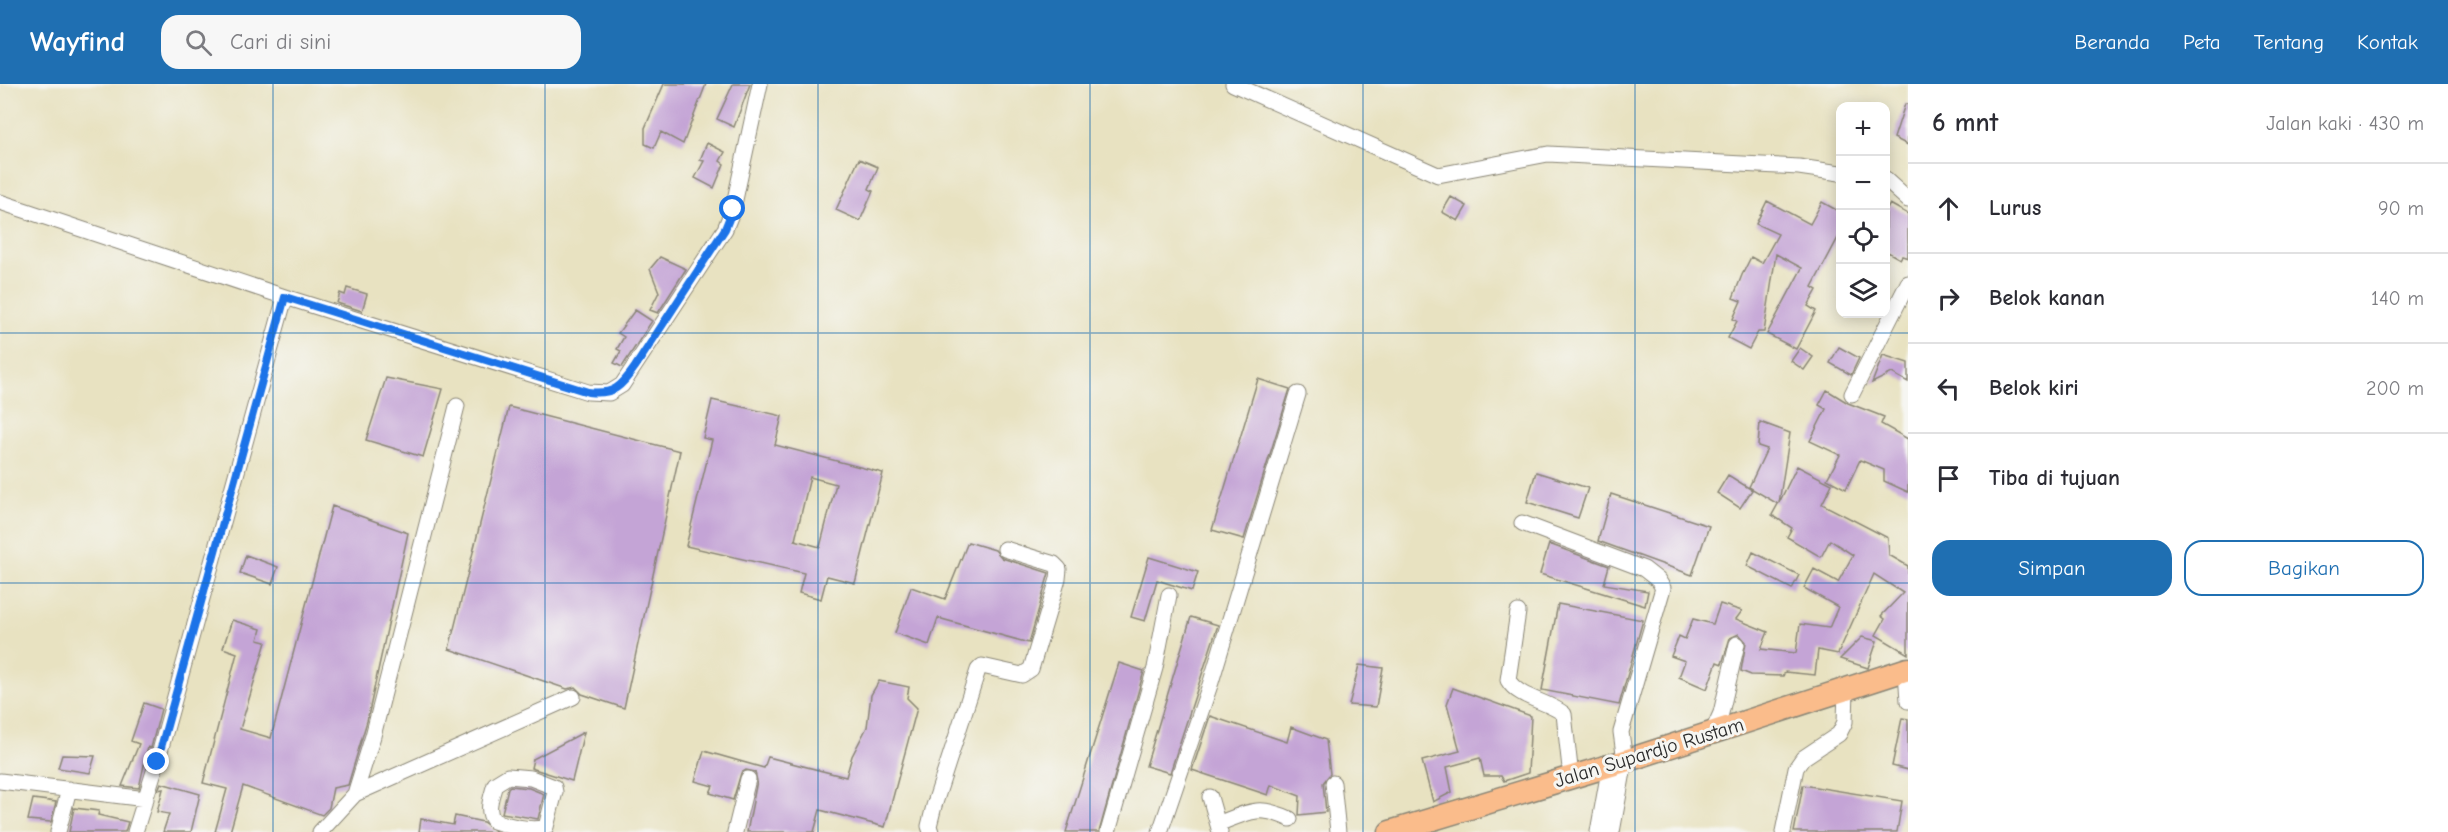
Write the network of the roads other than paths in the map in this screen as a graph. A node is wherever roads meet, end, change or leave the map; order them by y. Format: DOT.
graph roads {
  1 [pos="760,84"];
  2 [pos="1233,84"];
  3 [pos="1836,172"];
  4 [pos="1890,184"];
  5 [pos="1908,200"];
  6 [pos="0,202"];
  7 [pos="1908,283"];
  8 [pos="285,297"];
  9 [pos="1298,394"];
  10 [pos="1852,394"];
  11 [pos="457,406"];
  12 [pos="1522,523"];
  13 [pos="1005,549"];
  14 [pos="1169,595"];
  15 [pos="1518,612"];
  16 [pos="1737,644"];
  17 [pos="1907,670"];
  18 [pos="1846,689"];
  19 [pos="573,697"];
  20 [pos="1908,701"];
  21 [pos="1712,733"];
  22 [pos="1617,763"];
  23 [pos="1572,777"];
  24 [pos="748,779"];
  25 [pos="0,781"];
  26 [pos="1333,783"];
  27 [pos="69,789"];
  28 [pos="355,794"];
  29 [pos="1210,797"];
  30 [pos="146,799"];
  31 [pos="1290,819"];
  32 [pos="1219,828"];
  33 [pos="1418,828"];
  34 [pos="509,829"];
  35 [pos="58,832"];
  36 [pos="135,832"];
  37 [pos="320,832"];
  38 [pos="735,832"];
  39 [pos="931,832"];
  40 [pos="1108,832"];
  41 [pos="1160,832"];
  42 [pos="1338,832"];
  43 [pos="1390,832"];
  44 [pos="1598,832"];
  45 [pos="1612,832"];
  46 [pos="1783,832"];
  1 -- 8 [label="street"];
  2 -- 3 [label="street"];
  4 -- 5 [label="street"];
  6 -- 8 [label="street"];
  7 -- 10 [label="street"];
  8 -- 30 [label="street"];
  9 -- 41 [label="street"];
  11 -- 28 [label="street"];
  12 -- 22 [label="street"];
  13 -- 39 [label="street"];
  14 -- 40 [label="street"];
  15 -- 23 [label="street"];
  16 -- 21 [label="street"];
  17 -- 18 [label="highway, Jalan Supardjo Rustam"];
  17 -- 20 [label="street"];
  18 -- 21 [label="highway, Jalan Supardjo Rustam"];
  18 -- 46 [label="street"];
  19 -- 28 [label="street"];
  21 -- 22 [label="highway, Jalan Supardjo Rustam"];
  22 -- 23 [label="highway, Jalan Supardjo Rustam"];
  22 -- 44 [label="street"];
  22 -- 45 [label="street"];
  23 -- 33 [label="highway, Jalan Supardjo Rustam"];
  24 -- 38 [label="street"];
  25 -- 27 [label="street"];
  26 -- 42 [label="street"];
  27 -- 30 [label="street"];
  27 -- 35 [label="street"];
  28 -- 37 [label="street"];
  29 -- 32 [label="street"];
  30 -- 36 [label="street"];
  31 -- 32 [label="street"];
  33 -- 43 [label="highway, Jalan Supardjo Rustam"];
  34 -- 34 [label="street"];
}
